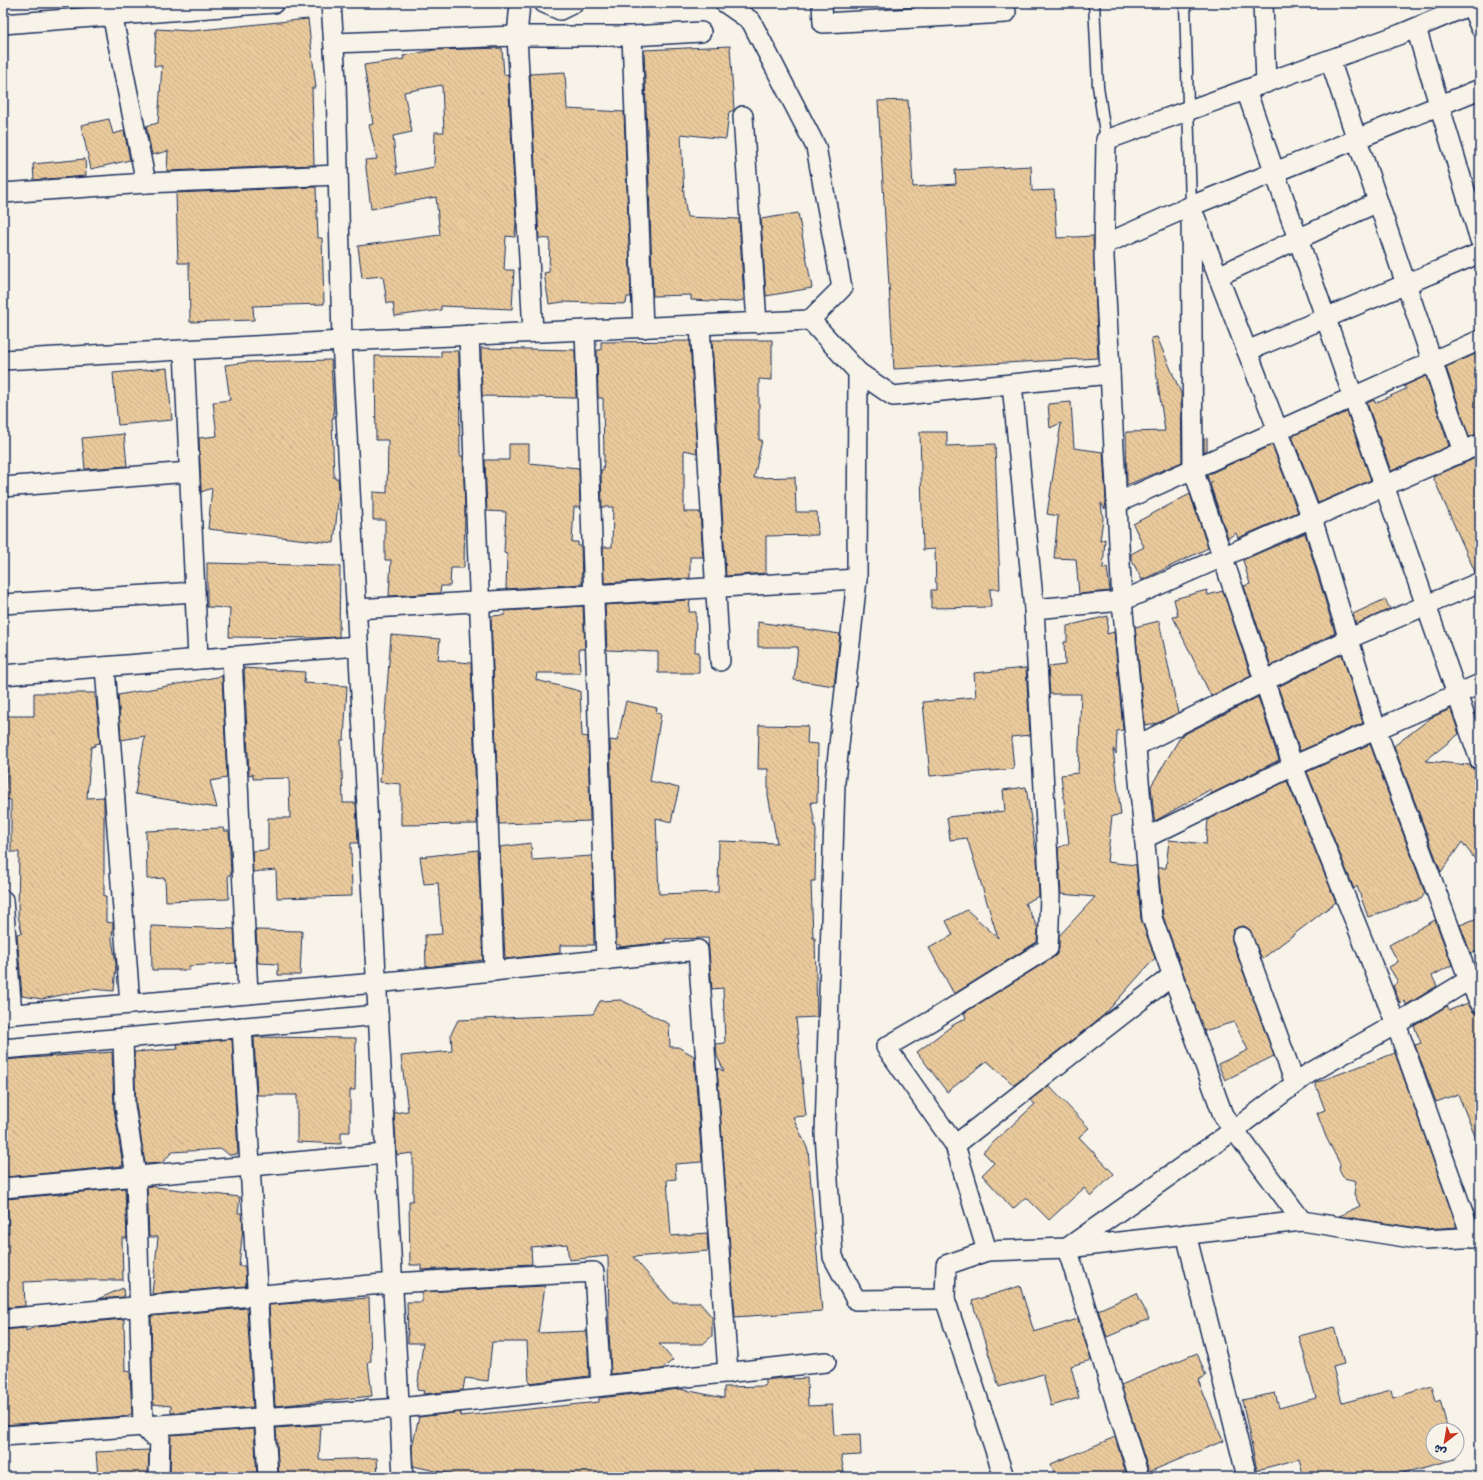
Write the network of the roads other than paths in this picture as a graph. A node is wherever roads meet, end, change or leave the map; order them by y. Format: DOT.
graph roads {
  1 [pos="274,3"];
  2 [pos="331,3"];
  3 [pos="520,3"];
  4 [pos="544,3"];
  5 [pos="574,3"];
  6 [pos="725,3"];
  7 [pos="822,3"];
  8 [pos="1005,3"];
  9 [pos="1094,3"];
  10 [pos="1185,3"];
  11 [pos="1263,3"];
  12 [pos="1473,4"];
  13 [pos="205,6"];
  14 [pos="110,9"];
  15 [pos="920,10"];
  16 [pos="1439,10"];
  17 [pos="3,24"];
  18 [pos="1480,27"];
  19 [pos="1416,28"];
  20 [pos="701,32"];
  21 [pos="517,36"];
  22 [pos="632,36"];
  23 [pos="334,43"];
  24 [pos="1330,60"];
  25 [pos="1266,83"];
  26 [pos="1480,89"];
  27 [pos="1246,90"];
  28 [pos="1439,106"];
  29 [pos="1188,111"];
  30 [pos="743,116"];
  31 [pos="1357,139"];
  32 [pos="1106,140"];
  33 [pos="1275,172"];
  34 [pos="338,175"];
  35 [pos="146,183"];
  36 [pos="3,194"];
  37 [pos="1378,202"];
  38 [pos="1191,206"];
  39 [pos="1298,239"];
  40 [pos="1480,240"];
  41 [pos="1105,244"];
  42 [pos="1480,253"];
  43 [pos="1218,276"];
  44 [pos="1406,284"];
  45 [pos="1326,318"];
  46 [pos="810,320"];
  47 [pos="757,323"];
  48 [pos="700,325"];
  49 [pos="643,328"];
  50 [pos="585,330"];
  51 [pos="533,332"];
  52 [pos="469,335"];
  53 [pos="1480,340"];
  54 [pos="342,341"];
  55 [pos="184,350"];
  56 [pos="1247,351"];
  57 [pos="3,360"];
  58 [pos="1432,361"];
  59 [pos="858,372"];
  60 [pos="1110,374"];
  61 [pos="1012,384"];
  62 [pos="1353,397"];
  63 [pos="1278,431"];
  64 [pos="1480,444"];
  65 [pos="1463,452"];
  66 [pos="1193,469"];
  67 [pos="189,472"];
  68 [pos="1384,486"];
  69 [pos="3,487"];
  70 [pos="1117,504"];
  71 [pos="1312,518"];
  72 [pos="1223,558"];
  73 [pos="857,579"];
  74 [pos="1480,582"];
  75 [pos="716,588"];
  76 [pos="195,592"];
  77 [pos="594,595"];
  78 [pos="480,602"];
  79 [pos="1122,602"];
  80 [pos="3,604"];
  81 [pos="1426,605"];
  82 [pos="356,609"];
  83 [pos="1034,609"];
  84 [pos="1350,638"];
  85 [pos="358,646"];
  86 [pos="232,656"];
  87 [pos="198,659"];
  88 [pos="720,661"];
  89 [pos="105,667"];
  90 [pos="3,675"];
  91 [pos="1264,681"];
  92 [pos="1480,684"];
  93 [pos="1457,694"];
  94 [pos="1376,729"];
  95 [pos="1136,746"];
  96 [pos="1480,760"];
  97 [pos="1293,766"];
  98 [pos="1145,838"];
  99 [pos="3,900"];
  100 [pos="1242,938"];
  101 [pos="606,960"];
  102 [pos="494,971"];
  103 [pos="1172,975"];
  104 [pos="1474,979"];
  105 [pos="376,983"];
  106 [pos="248,994"];
  107 [pos="1480,1003"];
  108 [pos="130,1004"];
  109 [pos="7,1014"];
  110 [pos="378,1015"];
  111 [pos="1396,1024"];
  112 [pos="242,1027"];
  113 [pos="123,1038"];
  114 [pos="3,1049"];
  115 [pos="1296,1083"];
  116 [pos="1234,1130"];
  117 [pos="955,1145"];
  118 [pos="385,1154"];
  119 [pos="250,1166"];
  120 [pos="136,1176"];
  121 [pos="3,1188"];
  122 [pos="1302,1221"];
  123 [pos="1186,1234"];
  124 [pos="1476,1238"];
  125 [pos="1067,1248"];
  126 [pos="987,1251"];
  127 [pos="393,1283"];
  128 [pos="257,1295"];
  129 [pos="946,1299"];
  130 [pos="140,1307"];
  131 [pos="3,1319"];
  132 [pos="826,1362"];
  133 [pos="728,1373"];
  134 [pos="601,1386"];
  135 [pos="400,1408"];
  136 [pos="264,1417"];
  137 [pos="143,1426"];
  138 [pos="3,1436"];
  139 [pos="159,1477"];
  140 [pos="268,1477"];
  141 [pos="403,1477"];
  142 [pos="1004,1477"];
  143 [pos="1139,1477"];
  144 [pos="1247,1477"];
  1 -- 13 [label="street"];
  2 -- 23 [label="street"];
  3 -- 21 [label="street"];
  4 -- 5 [label="street"];
  6 -- 46 [label="street"];
  7 -- 15 [label="street"];
  8 -- 15 [label="street"];
  9 -- 32 [label="lane"];
  10 -- 29 [label="lane"];
  11 -- 25 [label="street"];
  12 -- 16 [label="street"];
  12 -- 18 [label="street"];
  13 -- 14 [label="street"];
  14 -- 17 [label="street"];
  14 -- 35 [label="street"];
  16 -- 19 [label="street"];
  19 -- 24 [label="street"];
  19 -- 28 [label="street"];
  20 -- 22 [label="street"];
  21 -- 22 [label="street"];
  21 -- 23 [label="street"];
  21 -- 51 [label="street"];
  22 -- 49 [label="street"];
  23 -- 34 [label="street"];
  24 -- 25 [label="street"];
  24 -- 31 [label="street"];
  25 -- 27 [label="street"];
  26 -- 28 [label="street"];
  27 -- 29 [label="street"];
  27 -- 33 [label="street"];
  28 -- 31 [label="street"];
  28 -- 40 [label="street"];
  29 -- 32 [label="street"];
  29 -- 38 [label="lane"];
  30 -- 47 [label="street"];
  31 -- 33 [label="street"];
  31 -- 37 [label="street"];
  32 -- 41 [label="street"];
  33 -- 38 [label="street"];
  33 -- 39 [label="street"];
  34 -- 35 [label="street"];
  34 -- 54 [label="street"];
  35 -- 36 [label="street"];
  37 -- 39 [label="street"];
  37 -- 44 [label="street"];
  38 -- 41 [label="street"];
  38 -- 43 [label="street"];
  38 -- 66 [label="street"];
  39 -- 43 [label="street"];
  39 -- 45 [label="street"];
  41 -- 60 [label="street"];
  42 -- 44 [label="street"];
  43 -- 56 [label="street"];
  44 -- 45 [label="street"];
  44 -- 58 [label="street"];
  45 -- 56 [label="street"];
  45 -- 62 [label="street"];
  46 -- 47 [label="street"];
  46 -- 59 [label="street"];
  47 -- 48 [label="street"];
  48 -- 49 [label="street"];
  48 -- 75 [label="street"];
  49 -- 50 [label="street"];
  50 -- 51 [label="street"];
  50 -- 77 [label="street"];
  51 -- 52 [label="street"];
  52 -- 54 [label="street"];
  52 -- 78 [label="street"];
  53 -- 58 [label="street"];
  54 -- 55 [label="street"];
  54 -- 82 [label="street"];
  55 -- 57 [label="street"];
  55 -- 67 [label="street"];
  56 -- 63 [label="street"];
  58 -- 62 [label="street"];
  58 -- 65 [label="street"];
  59 -- 61 [label="street"];
  59 -- 73 [label="street"];
  60 -- 61 [label="street"];
  60 -- 70 [label="street"];
  61 -- 83 [label="street"];
  62 -- 63 [label="street"];
  62 -- 68 [label="street"];
  63 -- 66 [label="street"];
  63 -- 71 [label="street"];
  64 -- 65 [label="street"];
  65 -- 68 [label="street"];
  66 -- 70 [label="street"];
  66 -- 72 [label="street"];
  67 -- 69 [label="street"];
  67 -- 76 [label="street"];
  68 -- 71 [label="street"];
  68 -- 81 [label="street"];
  70 -- 79 [label="street"];
  71 -- 72 [label="street"];
  71 -- 84 [label="street"];
  72 -- 79 [label="street"];
  72 -- 91 [label="street"];
  73 -- 75 [label="street"];
  73 -- 129 [label="street"];
  74 -- 81 [label="street"];
  75 -- 77 [label="street"];
  75 -- 88 [label="street"];
  76 -- 80 [label="street"];
  76 -- 87 [label="street"];
  77 -- 78 [label="street"];
  77 -- 101 [label="street"];
  78 -- 82 [label="street"];
  78 -- 102 [label="street"];
  79 -- 83 [label="street"];
  79 -- 95 [label="street"];
  81 -- 84 [label="street"];
  81 -- 93 [label="street"];
  82 -- 85 [label="street"];
  83 -- 117 [label="street"];
  84 -- 91 [label="street"];
  84 -- 94 [label="street"];
  85 -- 86 [label="street"];
  85 -- 105 [label="street"];
  86 -- 87 [label="street"];
  86 -- 106 [label="street"];
  87 -- 89 [label="street"];
  89 -- 90 [label="street"];
  89 -- 108 [label="street"];
  91 -- 95 [label="street"];
  91 -- 97 [label="street"];
  92 -- 93 [label="street"];
  93 -- 94 [label="street"];
  93 -- 96 [label="street"];
  94 -- 97 [label="street"];
  94 -- 104 [label="street"];
  95 -- 98 [label="street"];
  97 -- 98 [label="street"];
  97 -- 111 [label="street"];
  98 -- 103 [label="street"];
  99 -- 109 [label="street"];
  100 -- 115 [label="street"];
  101 -- 102 [label="street"];
  101 -- 133 [label="street"];
  102 -- 105 [label="street"];
  103 -- 116 [label="street"];
  103 -- 117 [label="street"];
  104 -- 107 [label="street"];
  104 -- 111 [label="street"];
  105 -- 106 [label="street"];
  105 -- 110 [label="street"];
  106 -- 108 [label="street"];
  108 -- 109 [label="street"];
  110 -- 112 [label="street"];
  110 -- 118 [label="street"];
  111 -- 115 [label="street"];
  111 -- 124 [label="street"];
  112 -- 113 [label="street"];
  112 -- 119 [label="street"];
  113 -- 114 [label="street"];
  113 -- 120 [label="street"];
  115 -- 116 [label="street"];
  116 -- 122 [label="street"];
  116 -- 125 [label="street"];
  117 -- 126 [label="street"];
  118 -- 119 [label="street"];
  118 -- 127 [label="street"];
  119 -- 120 [label="street"];
  119 -- 128 [label="street"];
  120 -- 121 [label="street"];
  120 -- 130 [label="street"];
  122 -- 123 [label="street"];
  122 -- 124 [label="street"];
  123 -- 125 [label="street"];
  123 -- 144 [label="street"];
  125 -- 126 [label="street"];
  125 -- 143 [label="street"];
  126 -- 129 [label="street"];
  127 -- 128 [label="street"];
  127 -- 134 [label="street"];
  127 -- 135 [label="street"];
  128 -- 130 [label="street"];
  128 -- 136 [label="street"];
  129 -- 142 [label="street"];
  130 -- 131 [label="street"];
  130 -- 137 [label="street"];
  132 -- 133 [label="street"];
  133 -- 134 [label="street"];
  134 -- 135 [label="street"];
  135 -- 136 [label="street"];
  135 -- 141 [label="street"];
  136 -- 137 [label="street"];
  136 -- 140 [label="street"];
  137 -- 138 [label="street"];
  137 -- 139 [label="street"];
}
